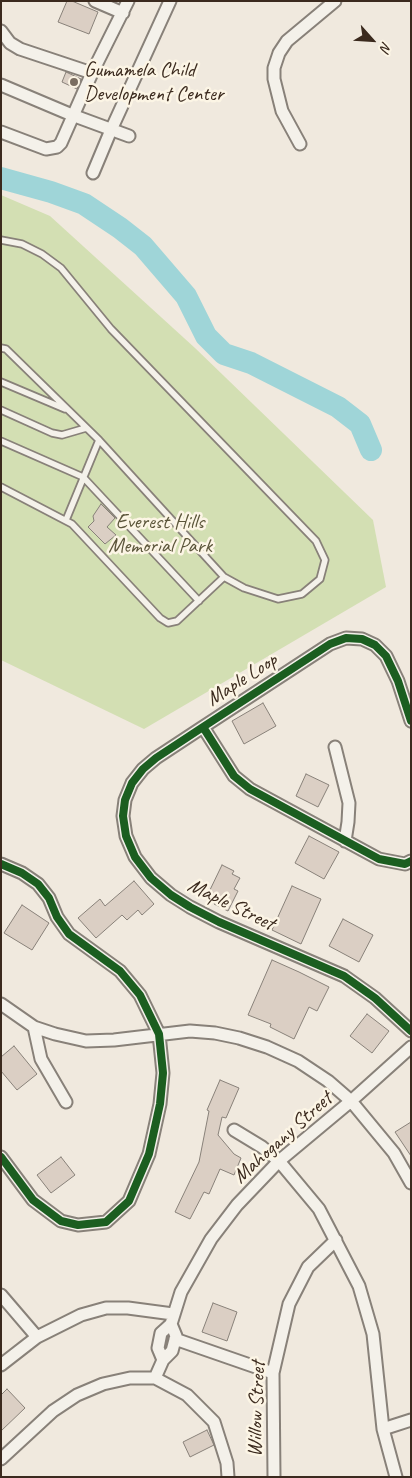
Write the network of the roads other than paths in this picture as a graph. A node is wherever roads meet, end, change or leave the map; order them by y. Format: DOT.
graph roads {
  1 [pos="95,1"];
  2 [pos="128,1"];
  3 [pos="170,1"];
  4 [pos="334,1"];
  5 [pos="123,13"];
  6 [pos="1,31"];
  7 [pos="92,73"];
  8 [pos="1,85"];
  9 [pos="72,115"];
  10 [pos="111,130"];
  11 [pos="1,132"];
  12 [pos="129,136"];
  13 [pos="300,144"];
  14 [pos="94,173"];
  15 [pos="1,240"];
  16 [pos="1,348"];
  17 [pos="1,382"];
  18 [pos="1,410"];
  19 [pos="67,410"];
  20 [pos="86,428"];
  21 [pos="99,440"];
  22 [pos="1,441"];
  23 [pos="83,477"];
  24 [pos="1,487"];
  25 [pos="66,520"];
  26 [pos="224,577"];
  27 [pos="200,601"];
  28 [pos="411,721"];
  29 [pos="203,727"];
  30 [pos="335,747"];
  31 [pos="345,841"];
  32 [pos="411,861"];
  33 [pos="1,864"];
  34 [pos="1,1004"];
  35 [pos="34,1027"];
  36 [pos="411,1031"];
  37 [pos="159,1034"];
  38 [pos="411,1047"];
  39 [pos="351,1101"];
  40 [pos="66,1102"];
  41 [pos="234,1130"];
  42 [pos="1,1157"];
  43 [pos="279,1161"];
  44 [pos="411,1184"];
  45 [pos="336,1240"];
  46 [pos="1,1295"];
  47 [pos="172,1319"];
  48 [pos="37,1337"];
  49 [pos="175,1338"];
  50 [pos="163,1360"];
  51 [pos="1,1365"];
  52 [pos="274,1373"];
  53 [pos="155,1378"];
  54 [pos="411,1420"];
  55 [pos="383,1429"];
  56 [pos="1,1459"];
  57 [pos="228,1477"];
  58 [pos="274,1477"];
  59 [pos="396,1477"];
  1 -- 5 [label="street"];
  2 -- 5 [label="street"];
  3 -- 10 [label="street"];
  4 -- 13 [label="street"];
  5 -- 7 [label="street"];
  6 -- 7 [label="street"];
  7 -- 9 [label="street"];
  8 -- 9 [label="street"];
  9 -- 10 [label="street"];
  9 -- 11 [label="street"];
  10 -- 12 [label="street"];
  10 -- 14 [label="street"];
  15 -- 26 [label="lane"];
  16 -- 19 [label="lane"];
  17 -- 19 [label="lane"];
  18 -- 20 [label="lane"];
  19 -- 20 [label="lane"];
  20 -- 21 [label="lane"];
  21 -- 23 [label="lane"];
  21 -- 26 [label="lane"];
  22 -- 23 [label="lane"];
  23 -- 25 [label="lane"];
  23 -- 27 [label="lane"];
  24 -- 25 [label="lane"];
  25 -- 27 [label="lane"];
  26 -- 27 [label="lane"];
  28 -- 29 [label="street, Maple Loop"];
  29 -- 31 [label="street, Maple Loop"];
  29 -- 36 [label="street, Maple Street"];
  30 -- 31 [label="street"];
  31 -- 32 [label="street, Maple Loop"];
  33 -- 37 [label="street"];
  34 -- 35 [label="street"];
  35 -- 37 [label="street"];
  35 -- 40 [label="street"];
  37 -- 39 [label="street"];
  37 -- 42 [label="street"];
  38 -- 39 [label="street, Mahogany Street"];
  39 -- 43 [label="street, Mahogany Street"];
  39 -- 44 [label="street"];
  41 -- 43 [label="street"];
  43 -- 45 [label="street"];
  43 -- 47 [label="street, Mahogany Street"];
  45 -- 52 [label="street, Willow Street"];
  45 -- 55 [label="street"];
  46 -- 48 [label="street"];
  47 -- 48 [label="street"];
  47 -- 49 [label="street"];
  47 -- 50 [label="street, Mahogany Street"];
  48 -- 51 [label="street"];
  49 -- 50 [label="street, Mahogany Street"];
  49 -- 52 [label="street"];
  50 -- 53 [label="street, Mahogany Street"];
  52 -- 58 [label="street, Willow Street"];
  53 -- 56 [label="street"];
  53 -- 57 [label="street"];
  54 -- 55 [label="street"];
  55 -- 59 [label="street"];
}
